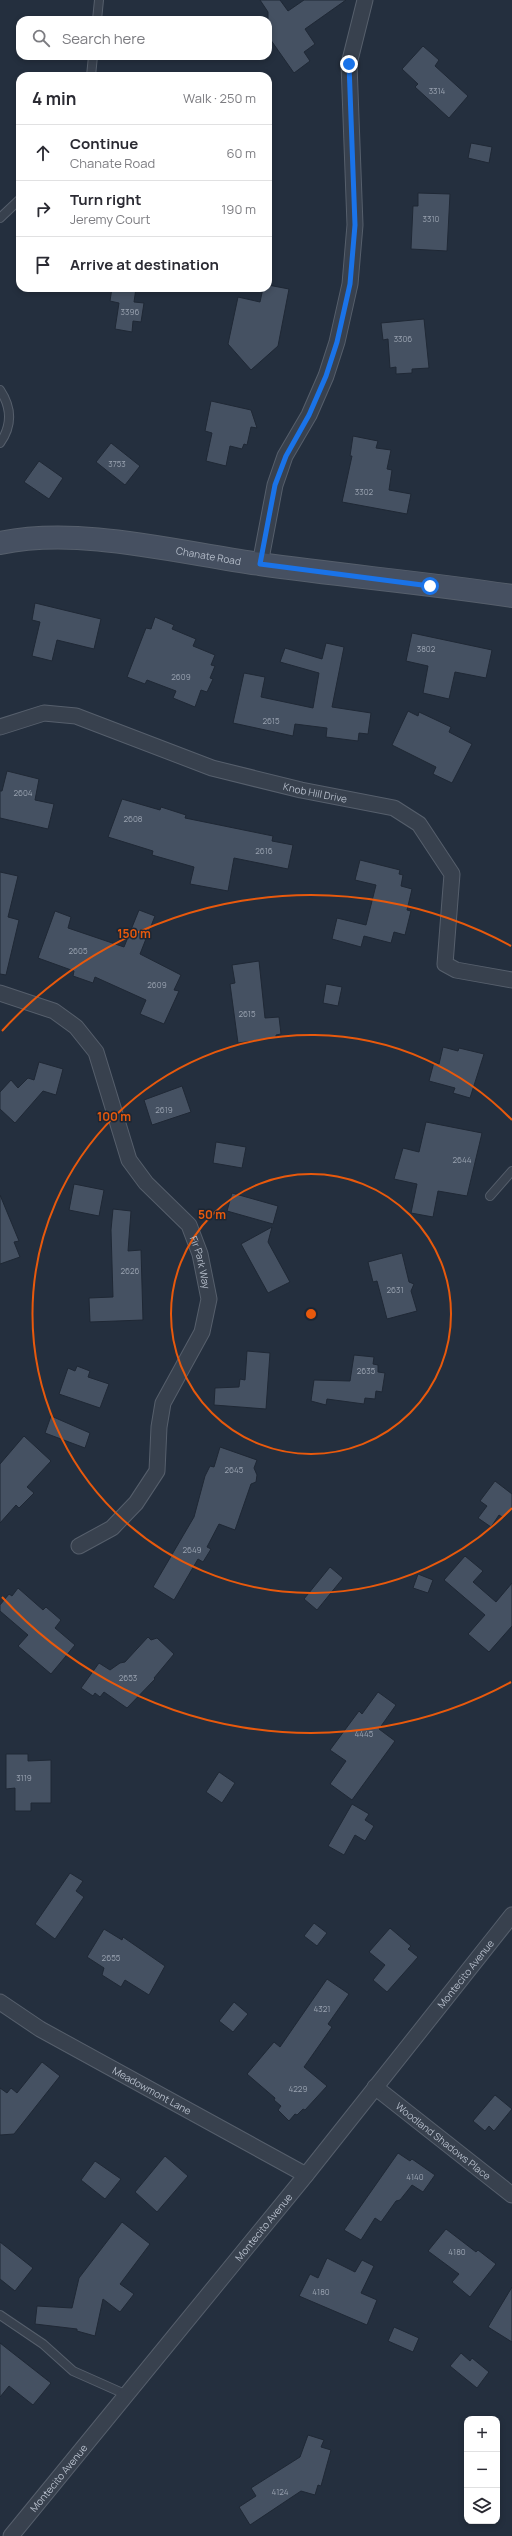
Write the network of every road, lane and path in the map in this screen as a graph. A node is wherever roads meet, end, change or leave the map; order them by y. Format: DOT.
graph roads {
  1 [pos="99,0"];
  2 [pos="365,0"];
  3 [pos="97,16"];
  4 [pos="93,60"];
  5 [pos="91,72"];
  6 [pos="16,203"];
  7 [pos="0,218"];
  8 [pos="0,390"];
  9 [pos="0,443"];
  10 [pos="0,543"];
  11 [pos="260,564"];
  12 [pos="512,596"];
  13 [pos="0,727"];
  14 [pos="512,980"];
  15 [pos="0,993"];
  16 [pos="512,1171"];
  17 [pos="490,1196"];
  18 [pos="78,1546"];
  19 [pos="511,1920"];
  20 [pos="0,2002"];
  21 [pos="375,2087"];
  22 [pos="306,2175"];
  23 [pos="512,2195"];
  24 [pos="0,2315"];
  25 [pos="127,2395"];
  26 [pos="11,2536"];
  1 -- 3 [label="lane"];
  2 -- 11 [label="street"];
  4 -- 5 [label="lane"];
  6 -- 7 [label="lane"];
  8 -- 9 [label="lane"];
  10 -- 11 [label="street, Chanate Road"];
  11 -- 12 [label="street, Chanate Road"];
  13 -- 14 [label="street, Knob Hill Drive"];
  15 -- 18 [label="street, Fir Park Way"];
  16 -- 17 [label="lane"];
  19 -- 21 [label="street, Montecito Avenue"];
  20 -- 22 [label="street, Meadowmont Lane"];
  21 -- 22 [label="street, Montecito Avenue"];
  21 -- 23 [label="street, Woodland Shadows Place"];
  22 -- 25 [label="street, Montecito Avenue"];
  24 -- 25 [label="lane"];
  25 -- 26 [label="street, Montecito Avenue"];
}
